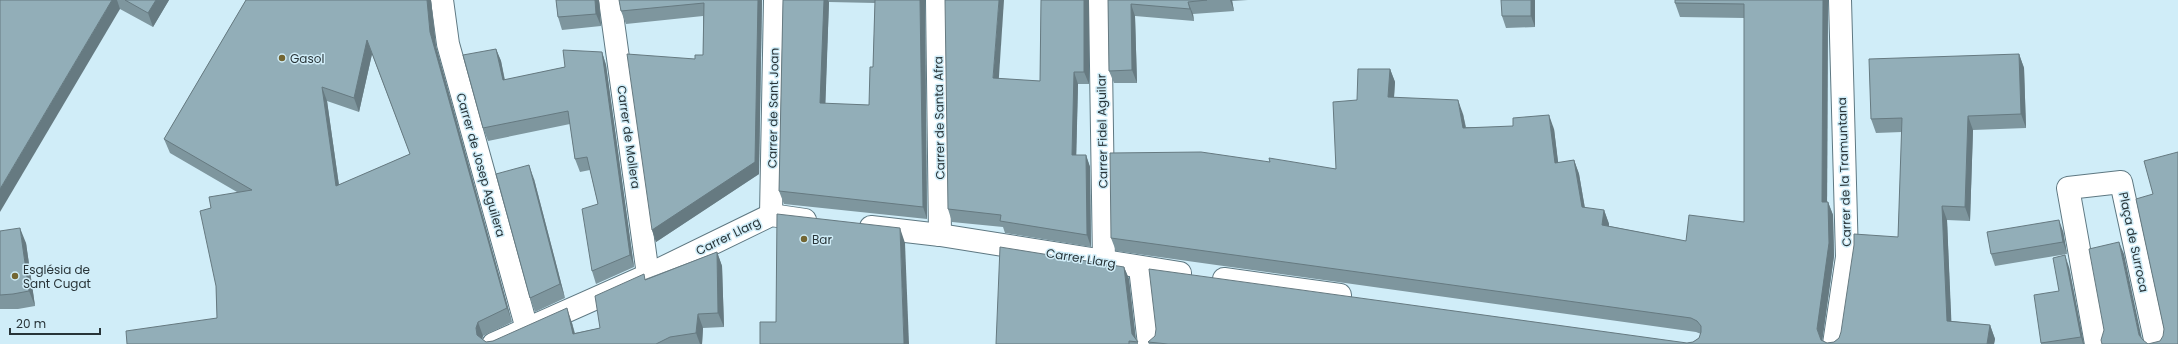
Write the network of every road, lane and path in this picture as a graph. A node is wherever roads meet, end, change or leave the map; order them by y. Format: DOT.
graph roads {
  1 [pos="442,0"];
  2 [pos="610,0"];
  3 [pos="775,0"];
  4 [pos="937,0"];
  5 [pos="1100,0"];
  6 [pos="1840,0"];
  7 [pos="771,216"];
  8 [pos="825,222"];
  9 [pos="848,224"];
  10 [pos="940,235"];
  11 [pos="1104,262"];
  12 [pos="1140,268"];
  13 [pos="648,275"];
  14 [pos="1359,298"];
  15 [pos="527,329"];
  16 [pos="493,344"];
  17 [pos="1149,344"];
  18 [pos="1834,344"];
  19 [pos="2096,344"];
  20 [pos="2156,344"];
  1 -- 15 [label="street, Carrer de Josep Aguilera"];
  2 -- 13 [label="street, Carrer de Mollera"];
  3 -- 7 [label="street, Carrer de Sant Joan"];
  4 -- 10 [label="street, Carrer de Santa Afra"];
  5 -- 11 [label="street, Carrer Fidel Aguilar"];
  6 -- 18 [label="street, Carrer de la Tramuntana"];
  7 -- 8 [label="street, Carrer Llarg"];
  7 -- 13 [label="street, Carrer Llarg"];
  9 -- 10 [label="street, Carrer Llarg"];
  10 -- 11 [label="street, Carrer Llarg"];
  11 -- 12 [label="street, Carrer Llarg"];
  12 -- 14 [label="street, Carrer Llarg"];
  12 -- 17 [label="street"];
  13 -- 15 [label="street, Carrer Llarg"];
  15 -- 16 [label="street, Carrer Llarg"];
  19 -- 20 [label="street, Plaça de Surroca"];
}
